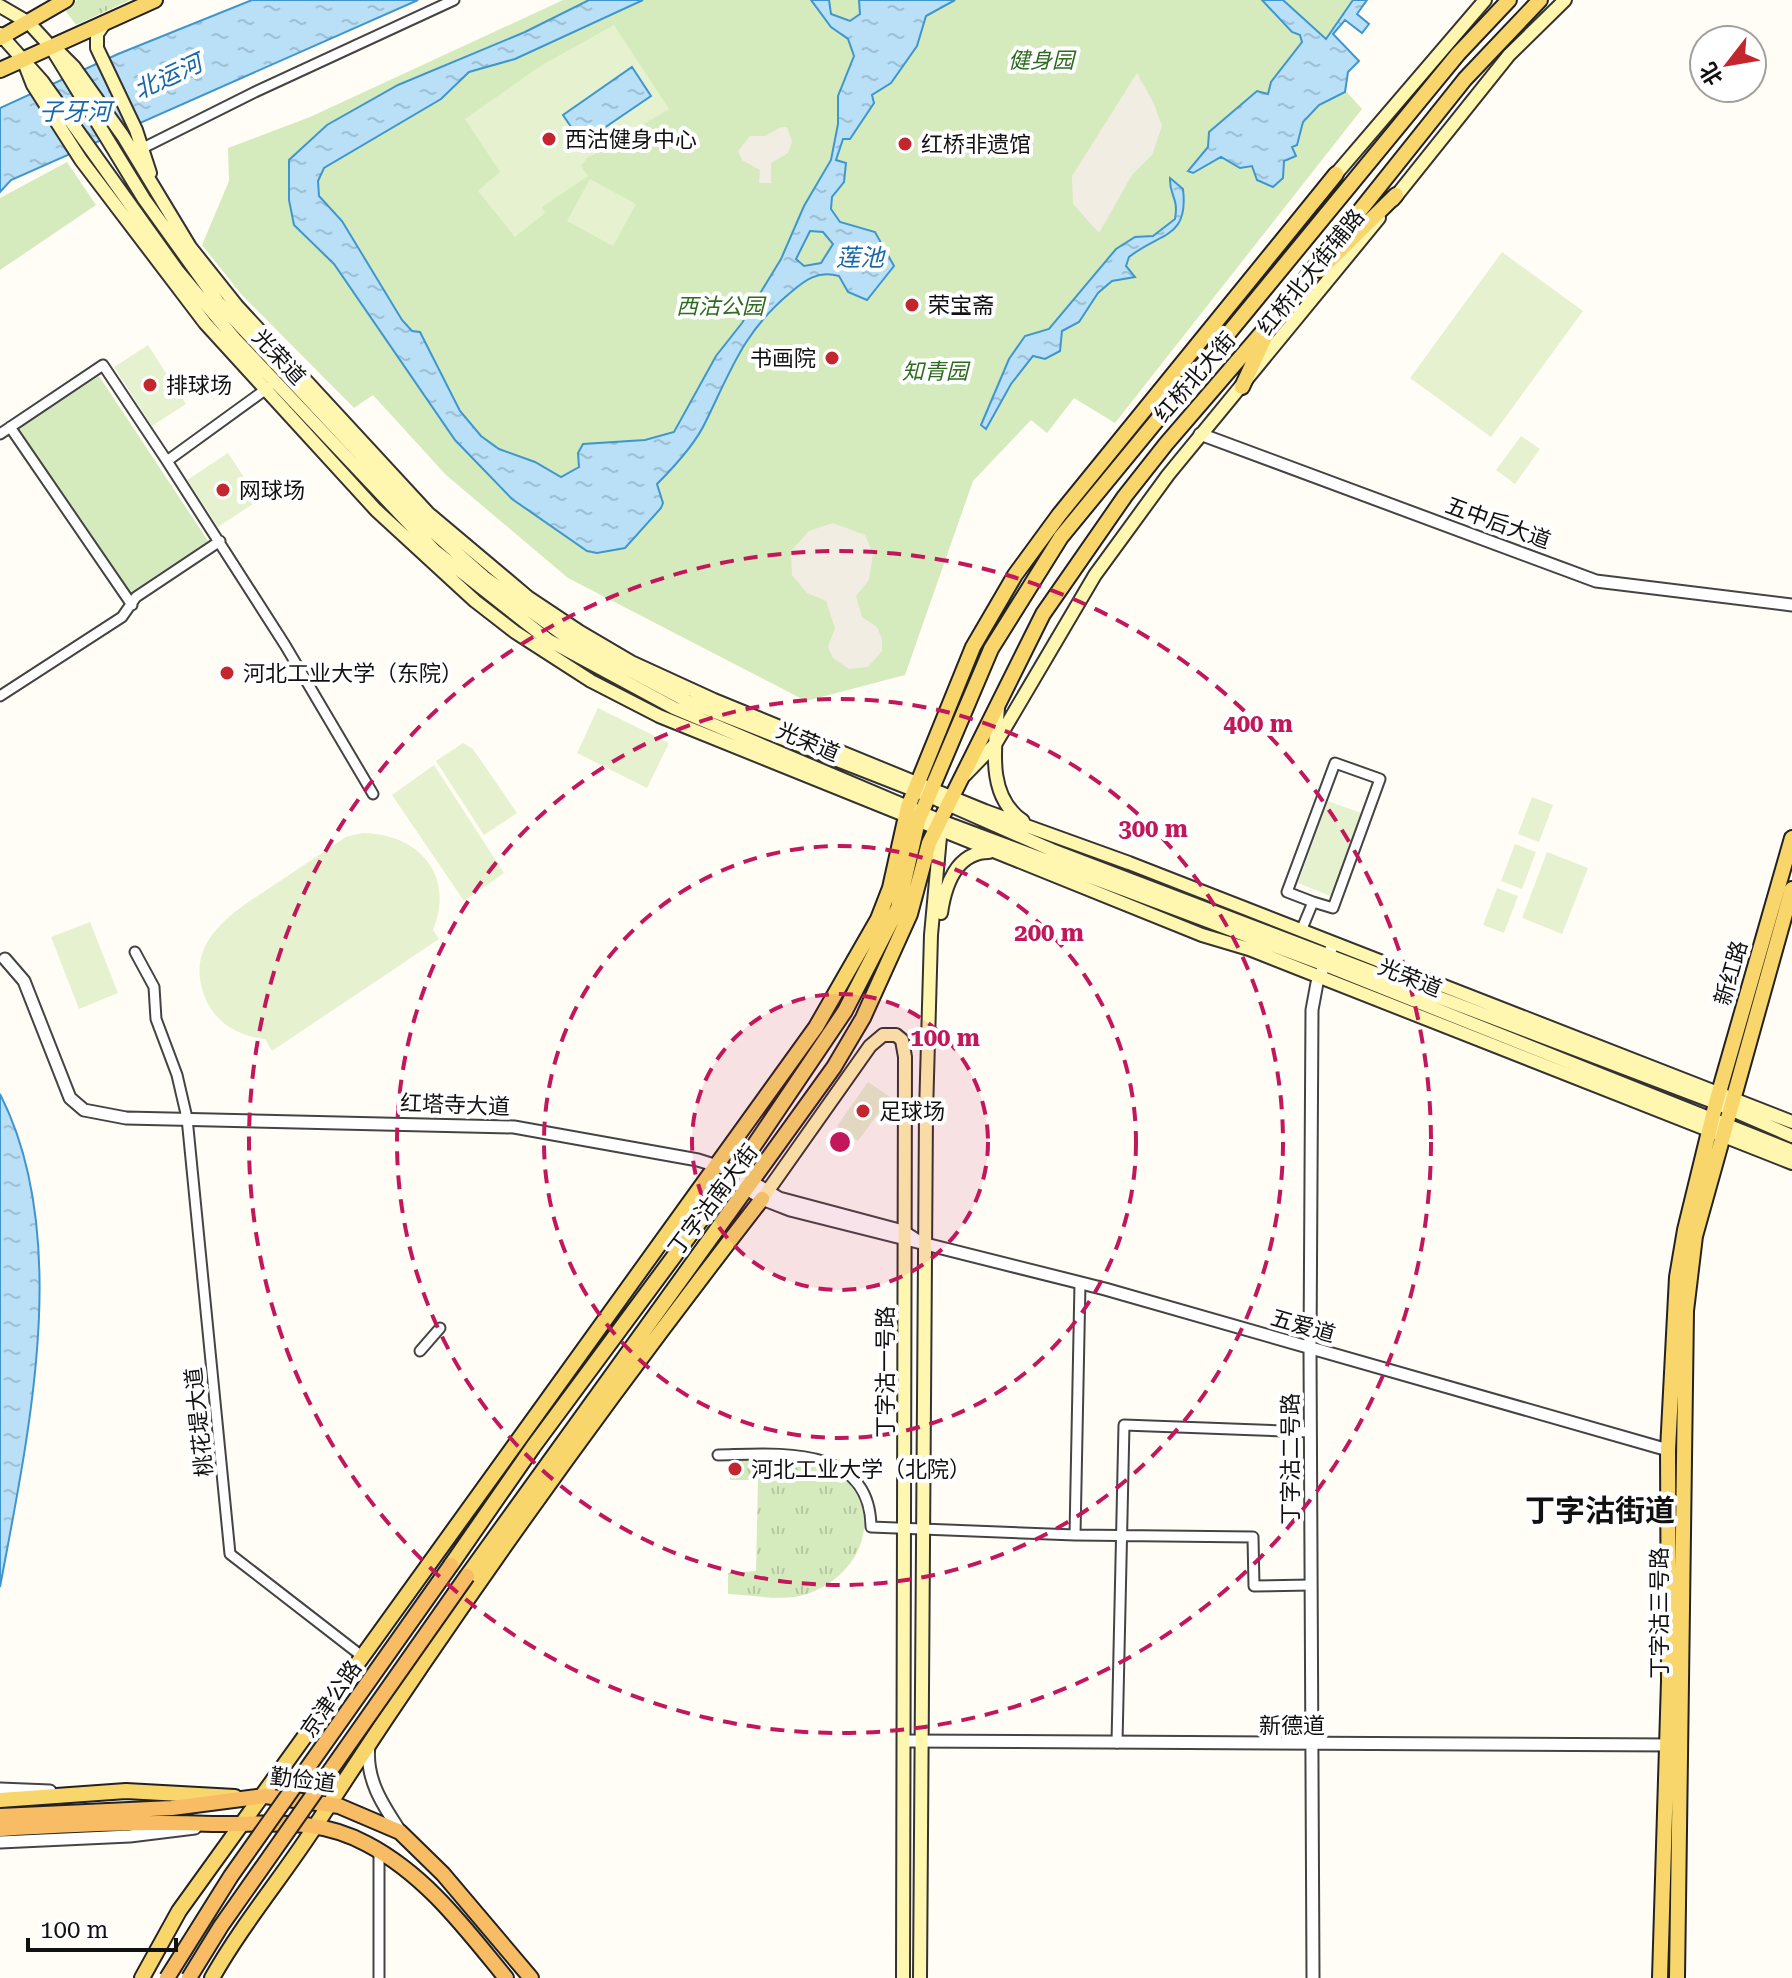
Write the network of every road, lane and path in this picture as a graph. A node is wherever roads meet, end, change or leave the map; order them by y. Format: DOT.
graph roads {
  1 [pos="66,0"];
  2 [pos="155,0"];
  3 [pos="454,0"];
  4 [pos="1485,0"];
  5 [pos="1509,0"];
  6 [pos="1540,0"];
  7 [pos="1565,0"];
  8 [pos="0,6"];
  9 [pos="29,23"];
  10 [pos="104,24"];
  11 [pos="1,36"];
  12 [pos="51,47"];
  13 [pos="24,59"];
  14 [pos="0,70"];
  15 [pos="117,139"];
  16 [pos="143,148"];
  17 [pos="1336,174"];
  18 [pos="153,183"];
  19 [pos="1396,195"];
  20 [pos="1286,259"];
  21 [pos="1296,291"];
  22 [pos="1271,322"];
  23 [pos="280,379"];
  24 [pos="1242,387"];
  25 [pos="10,427"];
  26 [pos="0,434"];
  27 [pos="1200,434"];
  28 [pos="167,461"];
  29 [pos="220,541"];
  30 [pos="132,605"];
  31 [pos="1792,605"];
  32 [pos="0,696"];
  33 [pos="998,699"];
  34 [pos="996,743"];
  35 [pos="965,775"];
  36 [pos="924,789"];
  37 [pos="373,794"];
  38 [pos="951,801"];
  39 [pos="913,814"];
  40 [pos="939,827"];
  41 [pos="1032,827"];
  42 [pos="1792,838"];
  43 [pos="993,852"];
  44 [pos="1792,889"];
  45 [pos="1313,902"];
  46 [pos="1301,931"];
  47 [pos="135,952"];
  48 [pos="5,959"];
  49 [pos="931,959"];
  50 [pos="1327,960"];
  51 [pos="1724,1100"];
  52 [pos="187,1118"];
  53 [pos="1792,1122"];
  54 [pos="1717,1127"];
  55 [pos="1792,1136"];
  56 [pos="1792,1151"];
  57 [pos="1792,1163"];
  58 [pos="717,1166"];
  59 [pos="734,1175"];
  60 [pos="751,1187"];
  61 [pos="765,1196"];
  62 [pos="903,1236"];
  63 [pos="926,1246"];
  64 [pos="1080,1283"];
  65 [pos="679,1307"];
  66 [pos="440,1328"];
  67 [pos="635,1341"];
  68 [pos="1310,1349"];
  69 [pos="420,1351"];
  70 [pos="1310,1432"];
  71 [pos="1668,1450"];
  72 [pos="718,1455"];
  73 [pos="904,1530"];
  74 [pos="925,1532"];
  75 [pos="1075,1535"];
  76 [pos="1122,1536"];
  77 [pos="451,1565"];
  78 [pos="467,1576"];
  79 [pos="1311,1585"];
  80 [pos="363,1657"];
  81 [pos="303,1740"];
  82 [pos="904,1741"];
  83 [pos="923,1741"];
  84 [pos="370,1743"];
  85 [pos="1117,1743"];
  86 [pos="1674,1745"];
  87 [pos="1312,1746"];
  88 [pos="0,1789"];
  89 [pos="75,1792"];
  90 [pos="265,1796"];
  91 [pos="239,1797"];
  92 [pos="303,1799"];
  93 [pos="0,1800"];
  94 [pos="330,1804"];
  95 [pos="0,1816"];
  96 [pos="245,1821"];
  97 [pos="319,1822"];
  98 [pos="217,1824"];
  99 [pos="0,1829"];
  100 [pos="400,1832"];
  101 [pos="345,1835"];
  102 [pos="0,1842"];
  103 [pos="379,1851"];
  104 [pos="294,1857"];
  105 [pos="142,1978"];
  106 [pos="167,1978"];
  107 [pos="189,1978"];
  108 [pos="212,1978"];
  109 [pos="379,1978"];
  110 [pos="506,1978"];
  111 [pos="531,1978"];
  112 [pos="903,1978"];
  113 [pos="920,1978"];
  114 [pos="1313,1978"];
  115 [pos="1660,1978"];
  116 [pos="1677,1978"];
  1 -- 9 [label="main road"];
  2 -- 10 [label="main road"];
  3 -- 16 [label="street"];
  4 -- 17 [label="main road"];
  5 -- 20 [label="main road, 红桥北大街"];
  6 -- 21 [label="main road, 红桥北大街"];
  7 -- 19 [label="main road, 红桥北大街辅路"];
  8 -- 9 [label="main road"];
  9 -- 11 [label="main road"];
  9 -- 12 [label="main road"];
  10 -- 12 [label="main road"];
  10 -- 16 [label="main road"];
  11 -- 13 [label="main road, 光荣道"];
  12 -- 13 [label="main road"];
  12 -- 15 [label="main road, 光荣道"];
  13 -- 14 [label="main road"];
  13 -- 23 [label="main road, 光荣道"];
  15 -- 18 [label="main road"];
  15 -- 23 [label="main road, 光荣道"];
  16 -- 18 [label="main road"];
  17 -- 20 [label="main road"];
  17 -- 36 [label="main road"];
  18 -- 23 [label="main road"];
  19 -- 21 [label="main road"];
  19 -- 24 [label="main road, 红桥北大街辅路"];
  20 -- 36 [label="main road, 红桥北大街"];
  21 -- 22 [label="main road, 红桥北大街"];
  22 -- 24 [label="main road"];
  22 -- 33 [label="main road, 红桥北大街"];
  23 -- 28 [label="street"];
  23 -- 36 [label="main road"];
  23 -- 39 [label="main road, 光荣道"];
  24 -- 27 [label="main road, 红桥北大街辅路"];
  25 -- 26 [label="street"];
  25 -- 28 [label="street"];
  25 -- 30 [label="street"];
  27 -- 31 [label="street, 五中后大道"];
  27 -- 34 [label="main road, 红桥北大街辅路"];
  28 -- 29 [label="street"];
  29 -- 30 [label="street"];
  29 -- 37 [label="street"];
  30 -- 32 [label="street"];
  33 -- 34 [label="main road"];
  33 -- 35 [label="main road, 红桥北大街"];
  34 -- 35 [label="main road, 红桥北大街辅路"];
  34 -- 41 [label="main road"];
  35 -- 38 [label="main road, 红桥北大街"];
  36 -- 38 [label="main road"];
  36 -- 39 [label="main road, 红桥北大街"];
  38 -- 40 [label="main road, 红桥北大街"];
  38 -- 41 [label="main road"];
  38 -- 50 [label="main road, 光荣道"];
  39 -- 40 [label="main road, 光荣道"];
  39 -- 58 [label="main road"];
  39 -- 59 [label="main road, 丁字沽南大街"];
  40 -- 43 [label="main road"];
  40 -- 49 [label="main road, 丁字沽一号路"];
  40 -- 50 [label="main road, 光荣道"];
  40 -- 60 [label="main road, 丁字沽南大街"];
  41 -- 46 [label="main road"];
  42 -- 51 [label="main road, 新红路"];
  43 -- 49 [label="main road"];
  43 -- 50 [label="main road"];
  44 -- 51 [label="main road, 新红路"];
  45 -- 45 [label="street"];
  45 -- 46 [label="street"];
  46 -- 50 [label="main road"];
  47 -- 52 [label="street, 桃花堤大道"];
  48 -- 52 [label="street, 红塔寺大道"];
  49 -- 63 [label="main road, 丁字沽一号路"];
  50 -- 51 [label="main road"];
  50 -- 54 [label="main road, 光荣道"];
  50 -- 68 [label="street, 丁字沽二号路"];
  51 -- 53 [label="main road"];
  51 -- 54 [label="main road, 丁字沽三号路"];
  51 -- 55 [label="main road"];
  52 -- 58 [label="street, 红塔寺大道"];
  52 -- 80 [label="street, 桃花堤大道"];
  54 -- 56 [label="main road, 光荣道"];
  54 -- 57 [label="main road"];
  54 -- 71 [label="main road, 丁字沽三号路"];
  54 -- 86 [label="main road, 丁字沽三号路"];
  58 -- 59 [label="street, 红塔寺大道"];
  58 -- 80 [label="main road"];
  59 -- 60 [label="street, 红塔寺大道"];
  59 -- 77 [label="main road, 丁字沽南大街"];
  60 -- 61 [label="street, 五爱道"];
  60 -- 67 [label="main road, 丁字沽南大街"];
  61 -- 62 [label="street, 五爱道"];
  61 -- 62 [label="main road, 丁字沽一号路"];
  61 -- 65 [label="main road"];
  62 -- 63 [label="street, 五爱道"];
  62 -- 73 [label="main road, 丁字沽一号路"];
  63 -- 64 [label="street, 五爱道"];
  63 -- 74 [label="main road, 丁字沽一号路"];
  64 -- 68 [label="street, 五爱道"];
  64 -- 75 [label="street"];
  65 -- 67 [label="main road"];
  65 -- 84 [label="main road"];
  66 -- 69 [label="street"];
  67 -- 78 [label="main road, 丁字沽南大街"];
  68 -- 70 [label="street, 丁字沽二号路"];
  68 -- 71 [label="street, 五爱道"];
  70 -- 76 [label="street"];
  70 -- 79 [label="street, 丁字沽二号路"];
  71 -- 86 [label="main road, 丁字沽三号路"];
  72 -- 73 [label="street"];
  73 -- 74 [label="street"];
  73 -- 82 [label="main road, 丁字沽一号路"];
  74 -- 75 [label="street"];
  74 -- 83 [label="main road, 丁字沽一号路"];
  75 -- 76 [label="street"];
  76 -- 79 [label="street"];
  76 -- 85 [label="street"];
  77 -- 106 [label="highway, 京津公路, bridge"];
  78 -- 107 [label="highway, 京津公路, bridge"];
  79 -- 87 [label="street, 丁字沽二号路"];
  80 -- 81 [label="main road"];
  81 -- 90 [label="main road"];
  81 -- 92 [label="main road"];
  82 -- 83 [label="street, 新德道"];
  82 -- 112 [label="main road, 丁字沽一号路"];
  83 -- 85 [label="street, 新德道"];
  83 -- 113 [label="main road, 丁字沽一号路"];
  84 -- 94 [label="main road"];
  84 -- 100 [label="street"];
  85 -- 87 [label="street, 新德道"];
  86 -- 87 [label="street, 新德道"];
  86 -- 115 [label="main road, 丁字沽三号路"];
  86 -- 116 [label="main road, 丁字沽三号路"];
  87 -- 114 [label="street, 丁字沽二号路"];
  88 -- 89 [label="street"];
  89 -- 91 [label="main road"];
  89 -- 93 [label="main road"];
  90 -- 91 [label="highway, 勤俭道"];
  90 -- 92 [label="highway, 勤俭道"];
  90 -- 96 [label="main road"];
  91 -- 95 [label="highway, 勤俭道"];
  92 -- 94 [label="highway, 勤俭道"];
  92 -- 97 [label="main road"];
  94 -- 97 [label="main road"];
  94 -- 100 [label="highway, 勤俭道"];
  96 -- 97 [label="highway, 勤俭道"];
  96 -- 98 [label="highway, 勤俭道"];
  96 -- 105 [label="main road"];
  97 -- 101 [label="highway, 勤俭道"];
  97 -- 104 [label="main road"];
  98 -- 99 [label="highway, 勤俭道"];
  98 -- 102 [label="street"];
  100 -- 111 [label="highway, 勤俭道"];
  101 -- 103 [label="highway, 勤俭道"];
  101 -- 104 [label="main road"];
  103 -- 109 [label="street"];
  103 -- 110 [label="highway, 勤俭道"];
  104 -- 108 [label="main road"];
}
